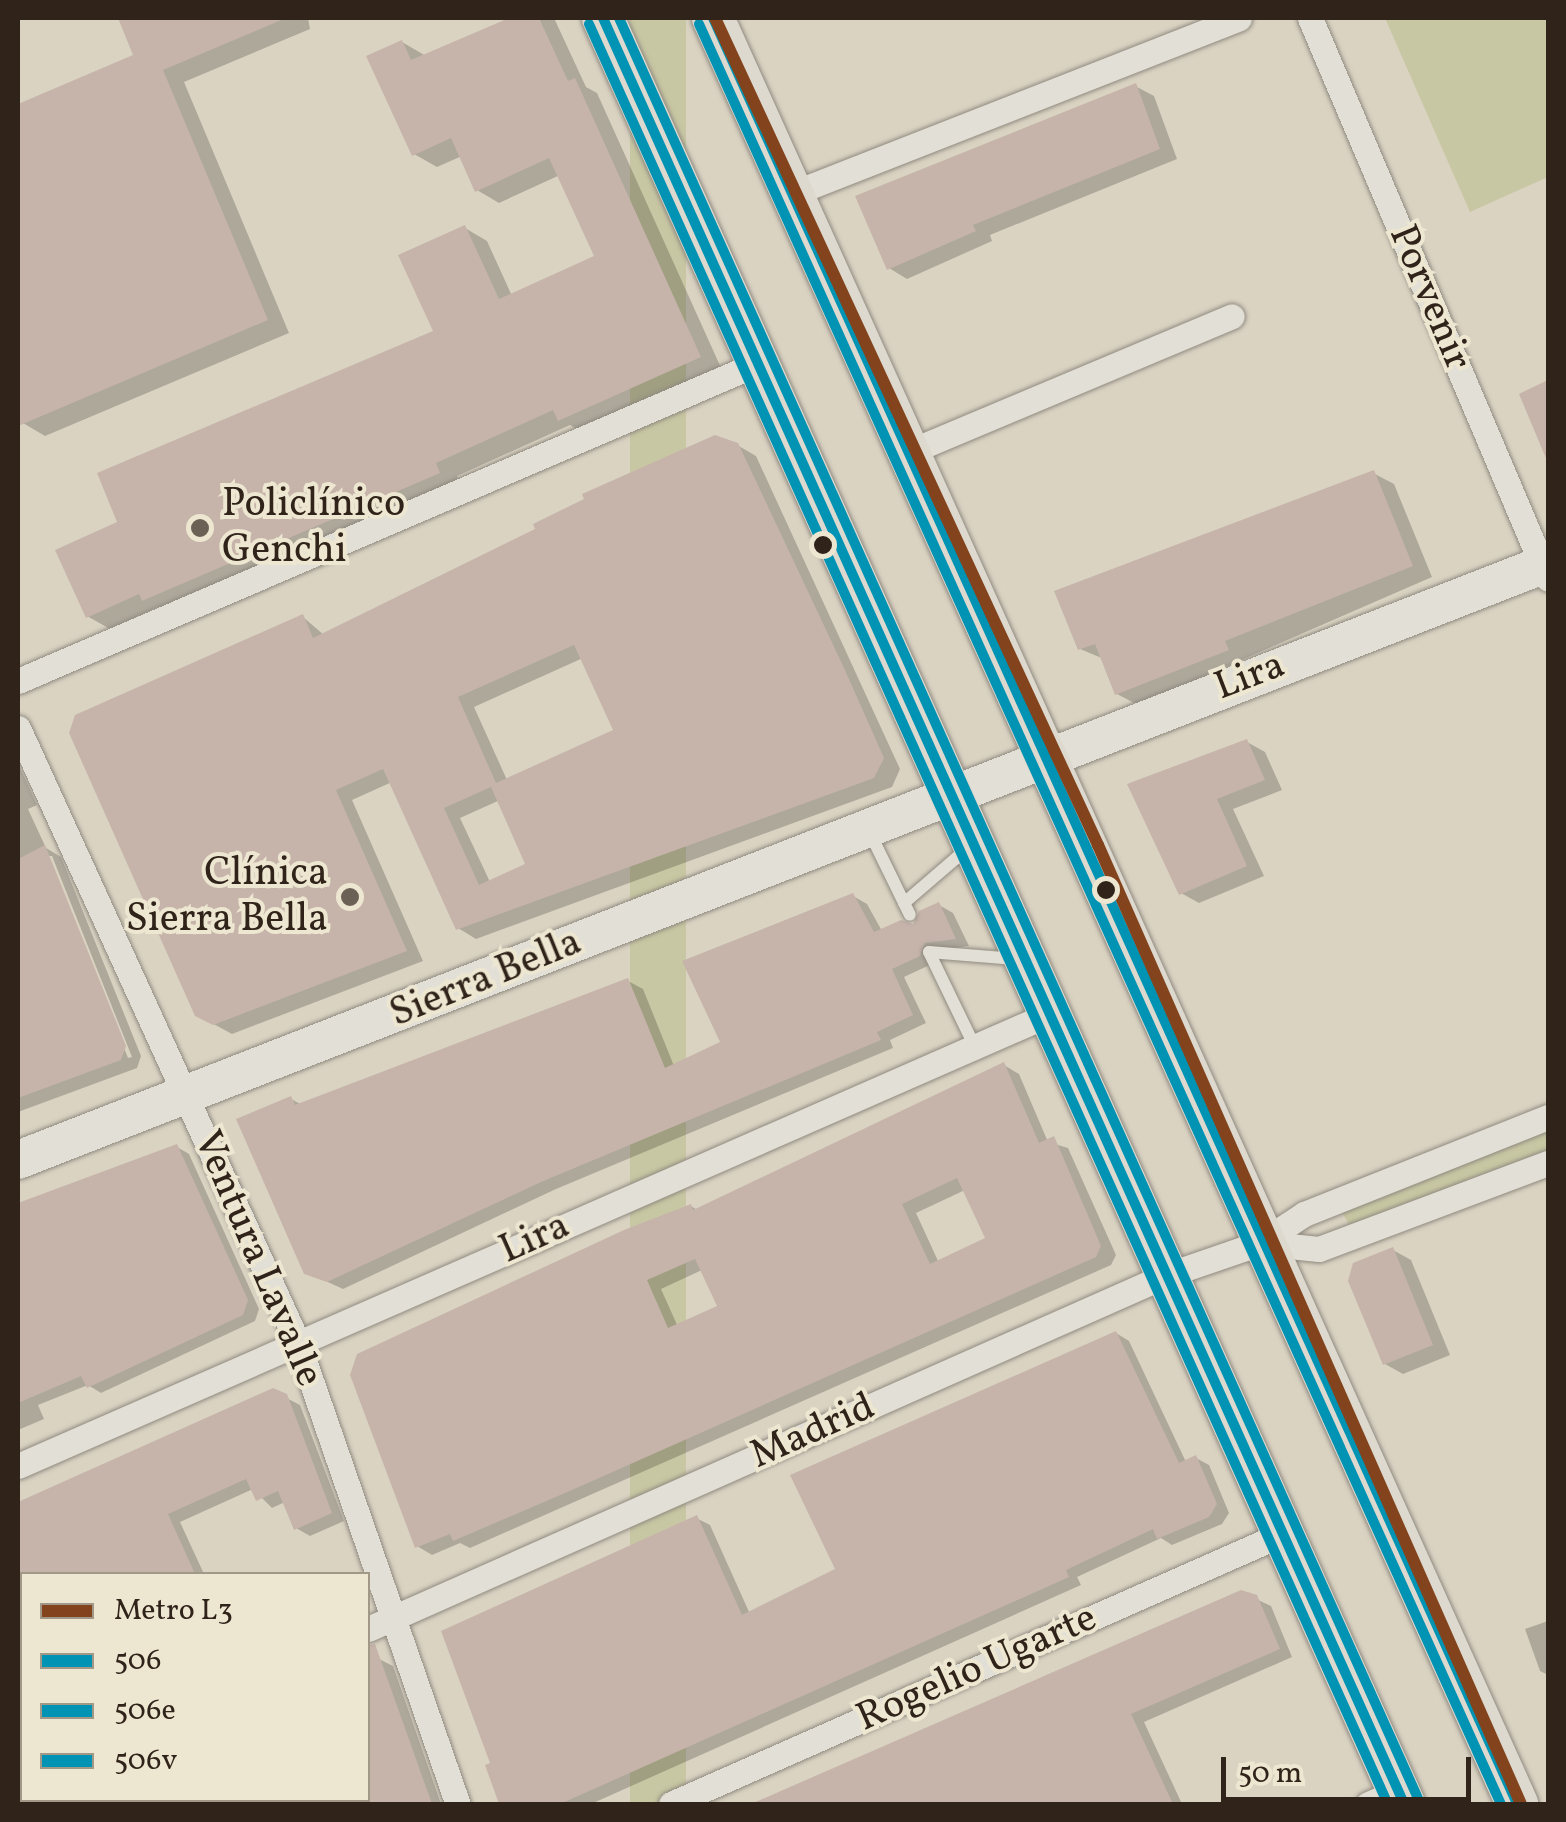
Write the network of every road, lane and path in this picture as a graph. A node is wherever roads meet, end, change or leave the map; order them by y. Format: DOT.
graph roads {
  1 [pos="603,18"];
  2 [pos="713,18"];
  3 [pos="1238,18"];
  4 [pos="1310,18"];
  5 [pos="791,194"];
  6 [pos="1232,316"];
  7 [pos="759,362"];
  8 [pos="909,452"];
  9 [pos="1547,569"];
  10 [pos="18,681"];
  11 [pos="18,728"];
  12 [pos="1048,754"];
  13 [pos="953,795"];
  14 [pos="868,829"];
  15 [pos="974,842"];
  16 [pos="1028,960"];
  17 [pos="1052,1013"];
  18 [pos="974,1047"];
  19 [pos="188,1097"];
  20 [pos="1548,1118"];
  21 [pos="18,1160"];
  22 [pos="1548,1162"];
  23 [pos="1260,1243"];
  24 [pos="1167,1276"];
  25 [pos="298,1343"];
  26 [pos="18,1466"];
  27 [pos="1282,1534"];
  28 [pos="393,1617"];
  29 [pos="370,1627"];
  30 [pos="1390,1800"];
  31 [pos="458,1804"];
  32 [pos="671,1804"];
  33 [pos="1517,1804"];
  1 -- 7 [label="main road"];
  2 -- 5 [label="main road"];
  3 -- 5 [label="street"];
  4 -- 9 [label="street, Porvenir"];
  5 -- 8 [label="main road"];
  6 -- 8 [label="street"];
  7 -- 10 [label="street"];
  7 -- 13 [label="main road"];
  8 -- 12 [label="main road"];
  9 -- 12 [label="main road, Lira"];
  11 -- 19 [label="street, Ventura Lavalle"];
  12 -- 13 [label="main road, Lira"];
  12 -- 23 [label="main road"];
  13 -- 14 [label="main road, Sierra Bella"];
  13 -- 15 [label="main road"];
  14 -- 15 [label="lane"];
  14 -- 19 [label="main road, Sierra Bella"];
  15 -- 16 [label="main road"];
  16 -- 17 [label="main road"];
  16 -- 18 [label="lane"];
  17 -- 18 [label="street, Lira"];
  17 -- 24 [label="main road"];
  18 -- 25 [label="street, Lira"];
  19 -- 21 [label="main road, Sierra Bella"];
  19 -- 25 [label="street, Ventura Lavalle"];
  20 -- 23 [label="street, Madrid"];
  22 -- 23 [label="street, Madrid"];
  23 -- 24 [label="street, Madrid"];
  23 -- 33 [label="main road"];
  24 -- 27 [label="main road"];
  24 -- 28 [label="street, Madrid"];
  25 -- 26 [label="street, Lira"];
  25 -- 28 [label="street, Ventura Lavalle"];
  27 -- 30 [label="main road"];
  27 -- 32 [label="street, Rogelio Ugarte"];
  28 -- 29 [label="street, Madrid"];
  28 -- 31 [label="street, Ventura Lavalle"];
}
